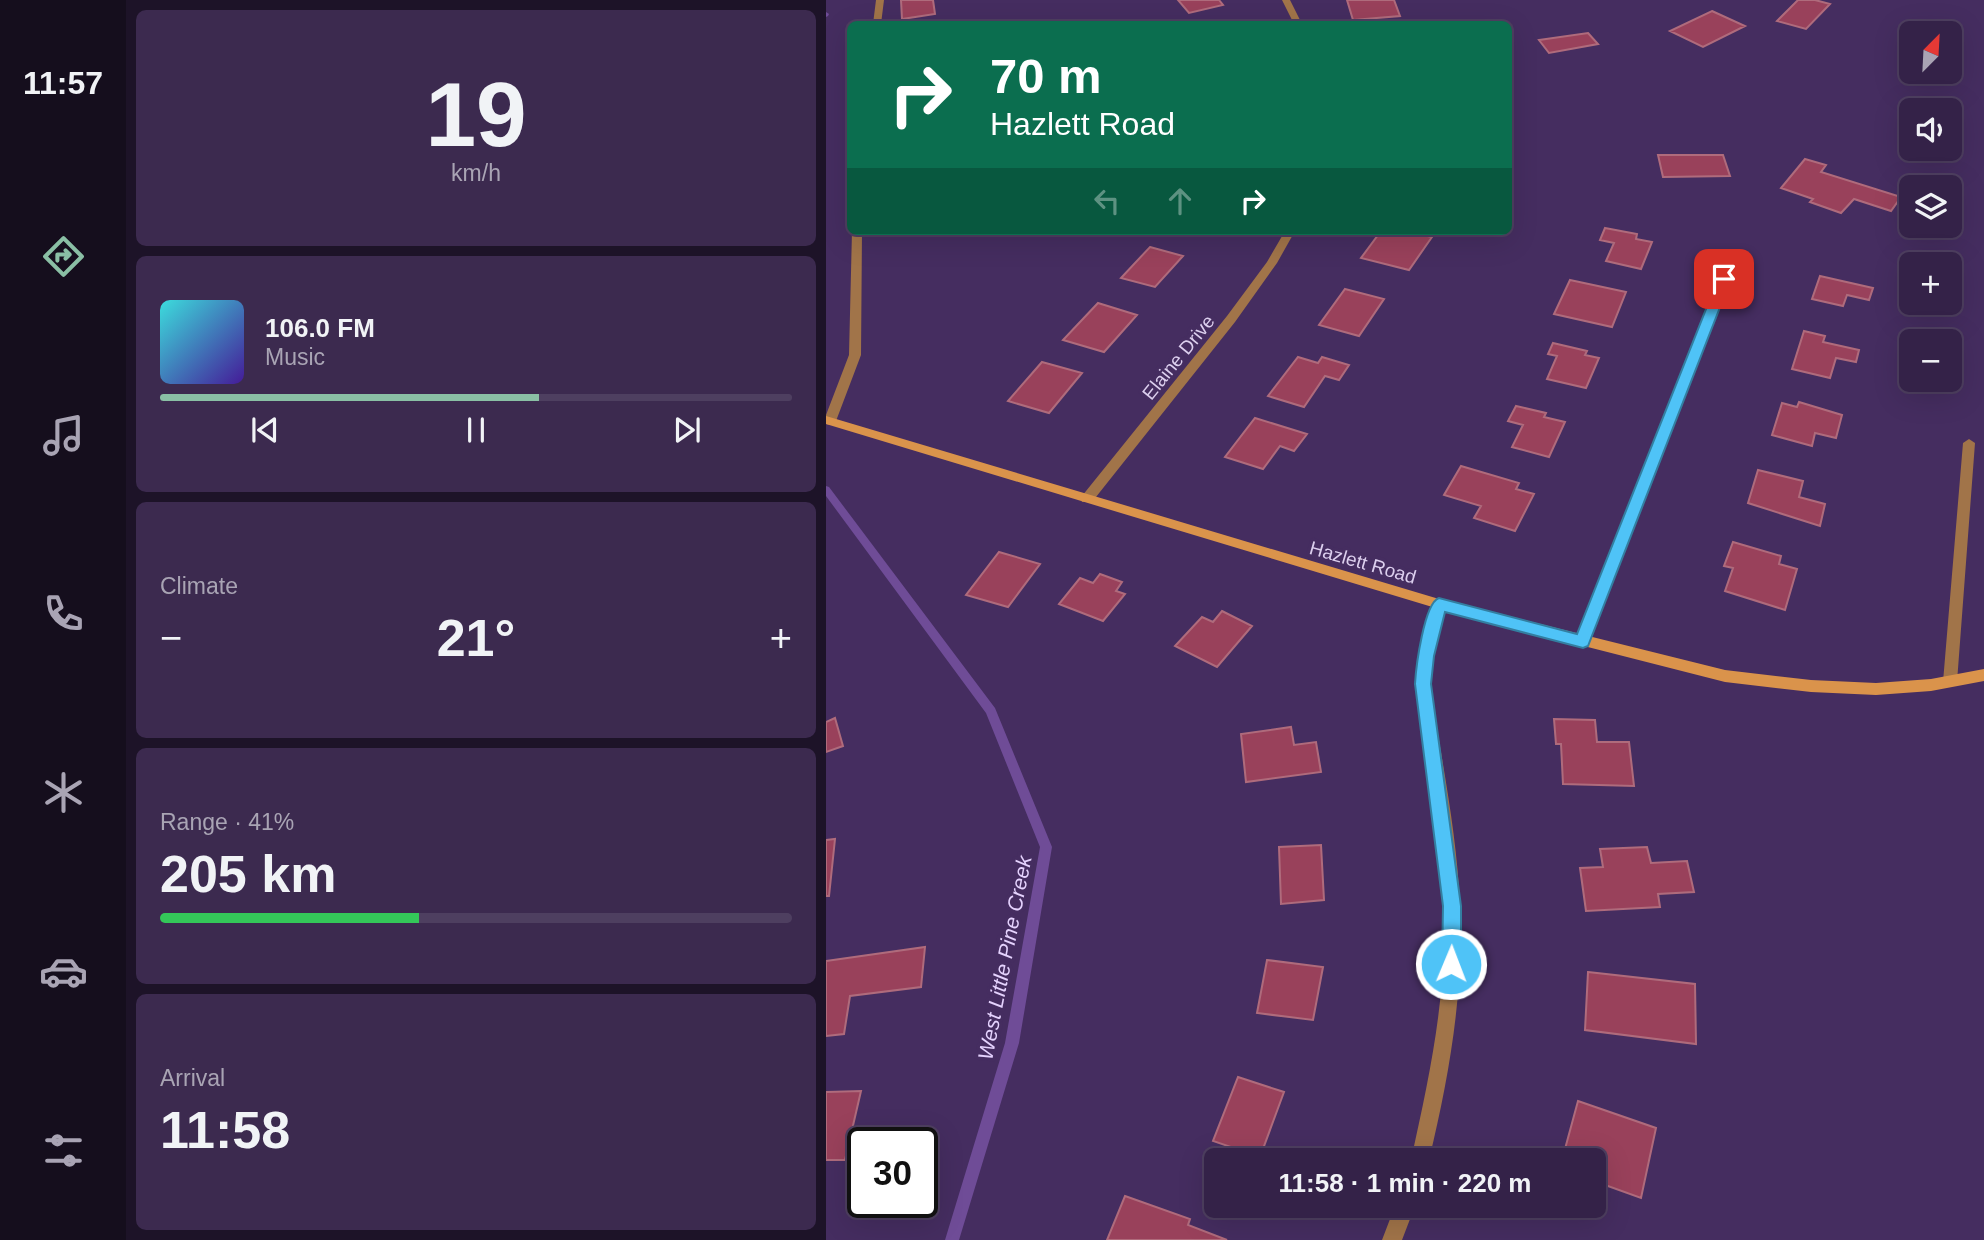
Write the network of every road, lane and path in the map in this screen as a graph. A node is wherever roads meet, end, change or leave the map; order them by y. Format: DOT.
graph roads {
  1 [pos="880,0"];
  2 [pos="1286,0"];
  3 [pos="877,21"];
  4 [pos="1296,21"];
  5 [pos="857,235"];
  6 [pos="1288,235"];
  7 [pos="1735,253"];
  8 [pos="828,420"];
  9 [pos="1969,443"];
  10 [pos="1087,499"];
  11 [pos="1439,604"];
  12 [pos="1583,641"];
  13 [pos="1984,676"];
  14 [pos="1950,682"];
  15 [pos="1423,1148"];
  16 [pos="1400,1218"];
  17 [pos="1392,1240"];
  1 -- 3 [label="street"];
  2 -- 4 [label="street"];
  5 -- 8 [label="street"];
  6 -- 10 [label="street, Elaine Drive"];
  7 -- 12 [label="street"];
  8 -- 10 [label="street, Hazlett Road"];
  9 -- 14 [label="street"];
  10 -- 11 [label="street, Hazlett Road"];
  11 -- 12 [label="street, Hazlett Road"];
  11 -- 15 [label="street"];
  12 -- 14 [label="street, Hazlett Road"];
  13 -- 14 [label="street, Hazlett Road"];
  16 -- 17 [label="street"];
}
